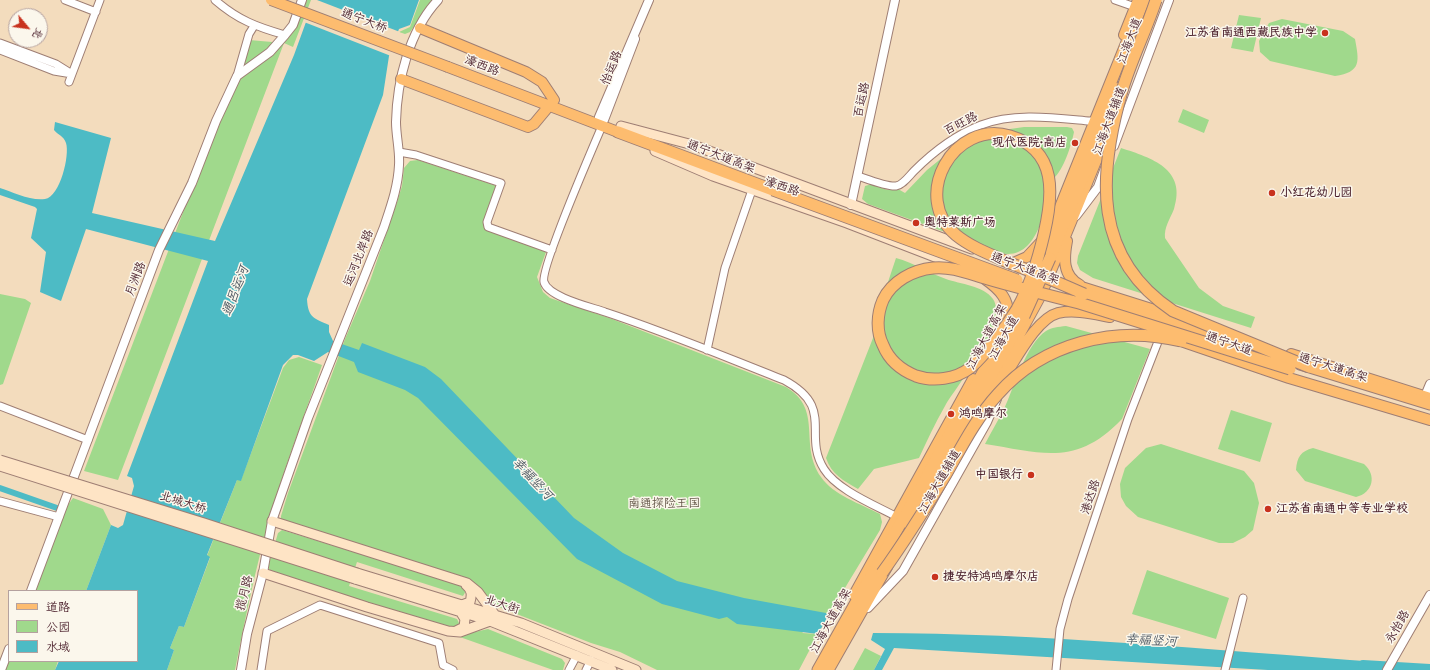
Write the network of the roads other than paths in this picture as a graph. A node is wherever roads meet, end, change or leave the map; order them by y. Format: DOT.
graph roads {
  1 [pos="65,0"];
  2 [pos="100,0"];
  3 [pos="215,0"];
  4 [pos="271,0"];
  5 [pos="289,0"];
  6 [pos="302,0"];
  7 [pos="438,0"];
  8 [pos="649,0"];
  9 [pos="895,0"];
  10 [pos="1115,0"];
  11 [pos="1144,0"];
  12 [pos="1154,0"];
  13 [pos="1160,0"];
  14 [pos="1169,0"];
  15 [pos="1136,4"];
  16 [pos="96,12"];
  17 [pos="254,26"];
  18 [pos="420,28"];
  19 [pos="285,35"];
  20 [pos="0,43"];
  21 [pos="0,50"];
  22 [pos="449,64"];
  23 [pos="72,74"];
  24 [pos="237,76"];
  25 [pos="401,79"];
  26 [pos="69,82"];
  27 [pos="551,103"];
  28 [pos="602,121"];
  29 [pos="1090,121"];
  30 [pos="620,129"];
  31 [pos="399,152"];
  32 [pos="858,176"];
  33 [pos="752,190"];
  34 [pos="851,205"];
  35 [pos="1071,223"];
  36 [pos="1041,242"];
  37 [pos="552,250"];
  38 [pos="1039,260"];
  39 [pos="1011,264"];
  40 [pos="1029,270"];
  41 [pos="977,273"];
  42 [pos="1049,276"];
  43 [pos="1022,289"];
  44 [pos="1040,295"];
  45 [pos="1086,296"];
  46 [pos="1017,308"];
  47 [pos="1110,317"];
  48 [pos="1007,319"];
  49 [pos="1161,334"];
  50 [pos="707,350"];
  51 [pos="1009,355"];
  52 [pos="1308,367"];
  53 [pos="1290,369"];
  54 [pos="1009,371"];
  55 [pos="1430,384"];
  56 [pos="1428,399"];
  57 [pos="0,406"];
  58 [pos="979,410"];
  59 [pos="1430,411"];
  60 [pos="1430,420"];
  61 [pos="88,440"];
  62 [pos="0,460"];
  63 [pos="0,466"];
  64 [pos="0,501"];
  65 [pos="59,517"];
  66 [pos="897,517"];
  67 [pos="272,521"];
  68 [pos="263,573"];
  69 [pos="882,573"];
  70 [pos="356,576"];
  71 [pos="460,580"];
  72 [pos="31,590"];
  73 [pos="1430,595"];
  74 [pos="1243,598"];
  75 [pos="461,608"];
  76 [pos="868,608"];
  77 [pos="493,618"];
  78 [pos="454,632"];
  79 [pos="8,652"];
  80 [pos="577,655"];
  81 [pos="591,660"];
  82 [pos="1,670"];
  83 [pos="241,670"];
  84 [pos="261,670"];
  85 [pos="453,670"];
  86 [pos="569,670"];
  87 [pos="586,670"];
  88 [pos="612,670"];
  89 [pos="636,670"];
  90 [pos="812,670"];
  91 [pos="818,670"];
  92 [pos="828,670"];
  93 [pos="834,670"];
  94 [pos="1056,670"];
  95 [pos="1225,670"];
  96 [pos="1387,670"];
  1 -- 16 [label="street"];
  2 -- 16 [label="street"];
  3 -- 17 [label="street"];
  4 -- 22 [label="main road, 通宁大桥, bridge"];
  5 -- 22 [label="main road, 通宁大桥"];
  6 -- 19 [label="street, 月洲路"];
  7 -- 18 [label="street, 运河北岸路"];
  8 -- 28 [label="street, 怡运路"];
  9 -- 32 [label="street, 百运路"];
  10 -- 15 [label="street"];
  11 -- 38 [label="highway, 江海大道高架"];
  12 -- 52 [label="highway, bridge"];
  12 -- 69 [label="highway, 江海大道高架, bridge"];
  13 -- 35 [label="main road, 江海大道"];
  14 -- 35 [label="street, 江海大道辅道"];
  15 -- 29 [label="main road, 江海大道"];
  16 -- 23 [label="street"];
  17 -- 19 [label="street"];
  17 -- 24 [label="street"];
  18 -- 25 [label="street, 运河北岸路"];
  18 -- 27 [label="main road"];
  19 -- 24 [label="street, 月洲路"];
  20 -- 23 [label="street"];
  21 -- 23 [label="street"];
  22 -- 27 [label="main road, 濠西路"];
  23 -- 26 [label="street"];
  24 -- 61 [label="street, 月洲路"];
  25 -- 27 [label="main road"];
  25 -- 31 [label="street, 运河北岸路"];
  27 -- 28 [label="main road, 濠西路"];
  28 -- 30 [label="main road, 濠西路"];
  28 -- 37 [label="street"];
  29 -- 32 [label="street, 百旺路"];
  29 -- 36 [label="main road, 江海大道"];
  30 -- 33 [label="main road, 濠西路"];
  30 -- 34 [label="main road, 濠西路"];
  30 -- 45 [label="highway, 通宁大道高架, bridge"];
  31 -- 37 [label="street"];
  31 -- 67 [label="street, 运河北岸路"];
  32 -- 34 [label="street, 百运路"];
  33 -- 41 [label="main road, 濠西路"];
  33 -- 50 [label="street"];
  34 -- 39 [label="main road, 濠西路"];
  35 -- 42 [label="main road, 江海大道"];
  35 -- 45 [label="main road"];
  36 -- 39 [label="main road"];
  36 -- 40 [label="main road, 江海大道"];
  37 -- 50 [label="street"];
  38 -- 45 [label="highway, bridge"];
  38 -- 46 [label="highway, 江海大道高架, bridge"];
  39 -- 40 [label="main road, 濠西路"];
  40 -- 42 [label="main road, 通宁大道"];
  40 -- 43 [label="main road, 江海大道"];
  41 -- 43 [label="main road, 濠西路"];
  41 -- 48 [label="main road"];
  42 -- 44 [label="main road, 江海大道"];
  42 -- 45 [label="main road, 通宁大道"];
  43 -- 44 [label="main road, 通宁大道"];
  43 -- 48 [label="main road, 江海大道"];
  44 -- 47 [label="main road, 通宁大道"];
  44 -- 51 [label="main road, 江海大道"];
  45 -- 46 [label="highway, bridge"];
  45 -- 52 [label="highway, 通宁大道高架, bridge"];
  45 -- 53 [label="highway, 通宁大道高架, bridge"];
  45 -- 56 [label="main road, 通宁大道"];
  46 -- 91 [label="highway, 江海大道高架, bridge"];
  47 -- 49 [label="main road, 通宁大道"];
  47 -- 54 [label="main road"];
  48 -- 66 [label="main road, 江海大道"];
  49 -- 60 [label="main road, 通宁大道"];
  49 -- 94 [label="street, 港达路"];
  50 -- 66 [label="street"];
  51 -- 54 [label="street, 江海大道辅道"];
  51 -- 58 [label="main road, 江海大道"];
  52 -- 56 [label="highway, 通宁大道高架"];
  53 -- 59 [label="highway, 通宁大道高架"];
  53 -- 69 [label="highway, bridge"];
  54 -- 58 [label="main road"];
  54 -- 76 [label="street, 江海大道辅道"];
  55 -- 56 [label="street"];
  57 -- 61 [label="street"];
  58 -- 76 [label="main road, 江海大道"];
  61 -- 65 [label="street, 月洲路"];
  62 -- 70 [label="main road, 北城大桥, bridge"];
  63 -- 70 [label="main road, 北城大桥, bridge"];
  64 -- 65 [label="street"];
  65 -- 72 [label="street, 月洲路"];
  66 -- 90 [label="main road, 江海大道"];
  67 -- 68 [label="street, 揽月路"];
  67 -- 71 [label="main road"];
  68 -- 78 [label="main road"];
  68 -- 83 [label="street, 揽月路"];
  69 -- 92 [label="highway, 江海大道高架"];
  70 -- 75 [label="main road, 北大街"];
  71 -- 75 [label="main road"];
  71 -- 77 [label="main road"];
  73 -- 96 [label="street, 永怡路"];
  74 -- 95 [label="street"];
  75 -- 77 [label="main road, 北大街"];
  75 -- 78 [label="main road"];
  76 -- 93 [label="main road, 江海大道"];
  77 -- 78 [label="main road"];
  77 -- 80 [label="main road, 北大街"];
  77 -- 89 [label="main road, 北大街"];
  79 -- 82 [label="street"];
  80 -- 81 [label="main road, 北大街"];
  80 -- 86 [label="street"];
  81 -- 87 [label="street"];
  81 -- 88 [label="main road, 北大街"];
  84 -- 85 [label="street"];
}
